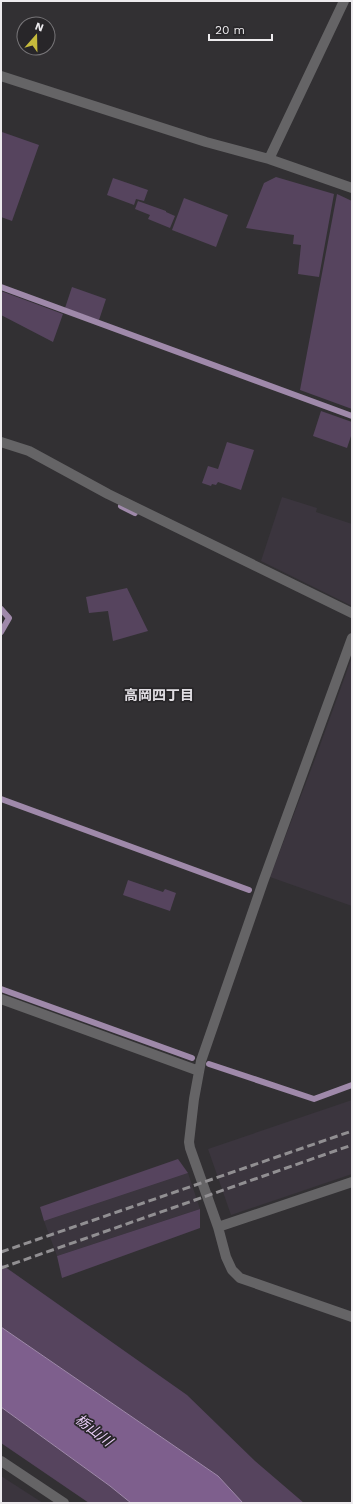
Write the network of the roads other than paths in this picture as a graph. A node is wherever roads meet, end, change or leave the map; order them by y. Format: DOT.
graph roads {
  1 [pos="344,1"];
  2 [pos="1,76"];
  3 [pos="268,159"];
  4 [pos="352,188"];
  5 [pos="1,442"];
  6 [pos="352,613"];
  7 [pos="352,638"];
  8 [pos="1,999"];
  9 [pos="199,1071"];
  10 [pos="352,1182"];
  11 [pos="218,1227"];
  12 [pos="352,1317"];
  13 [pos="1,1461"];
  14 [pos="64,1503"];
  1 -- 3 [label="street"];
  2 -- 3 [label="street"];
  3 -- 4 [label="street"];
  5 -- 6 [label="street"];
  7 -- 9 [label="street"];
  8 -- 9 [label="street"];
  9 -- 11 [label="street"];
  10 -- 11 [label="street"];
  11 -- 12 [label="street"];
  13 -- 14 [label="street"];
}
